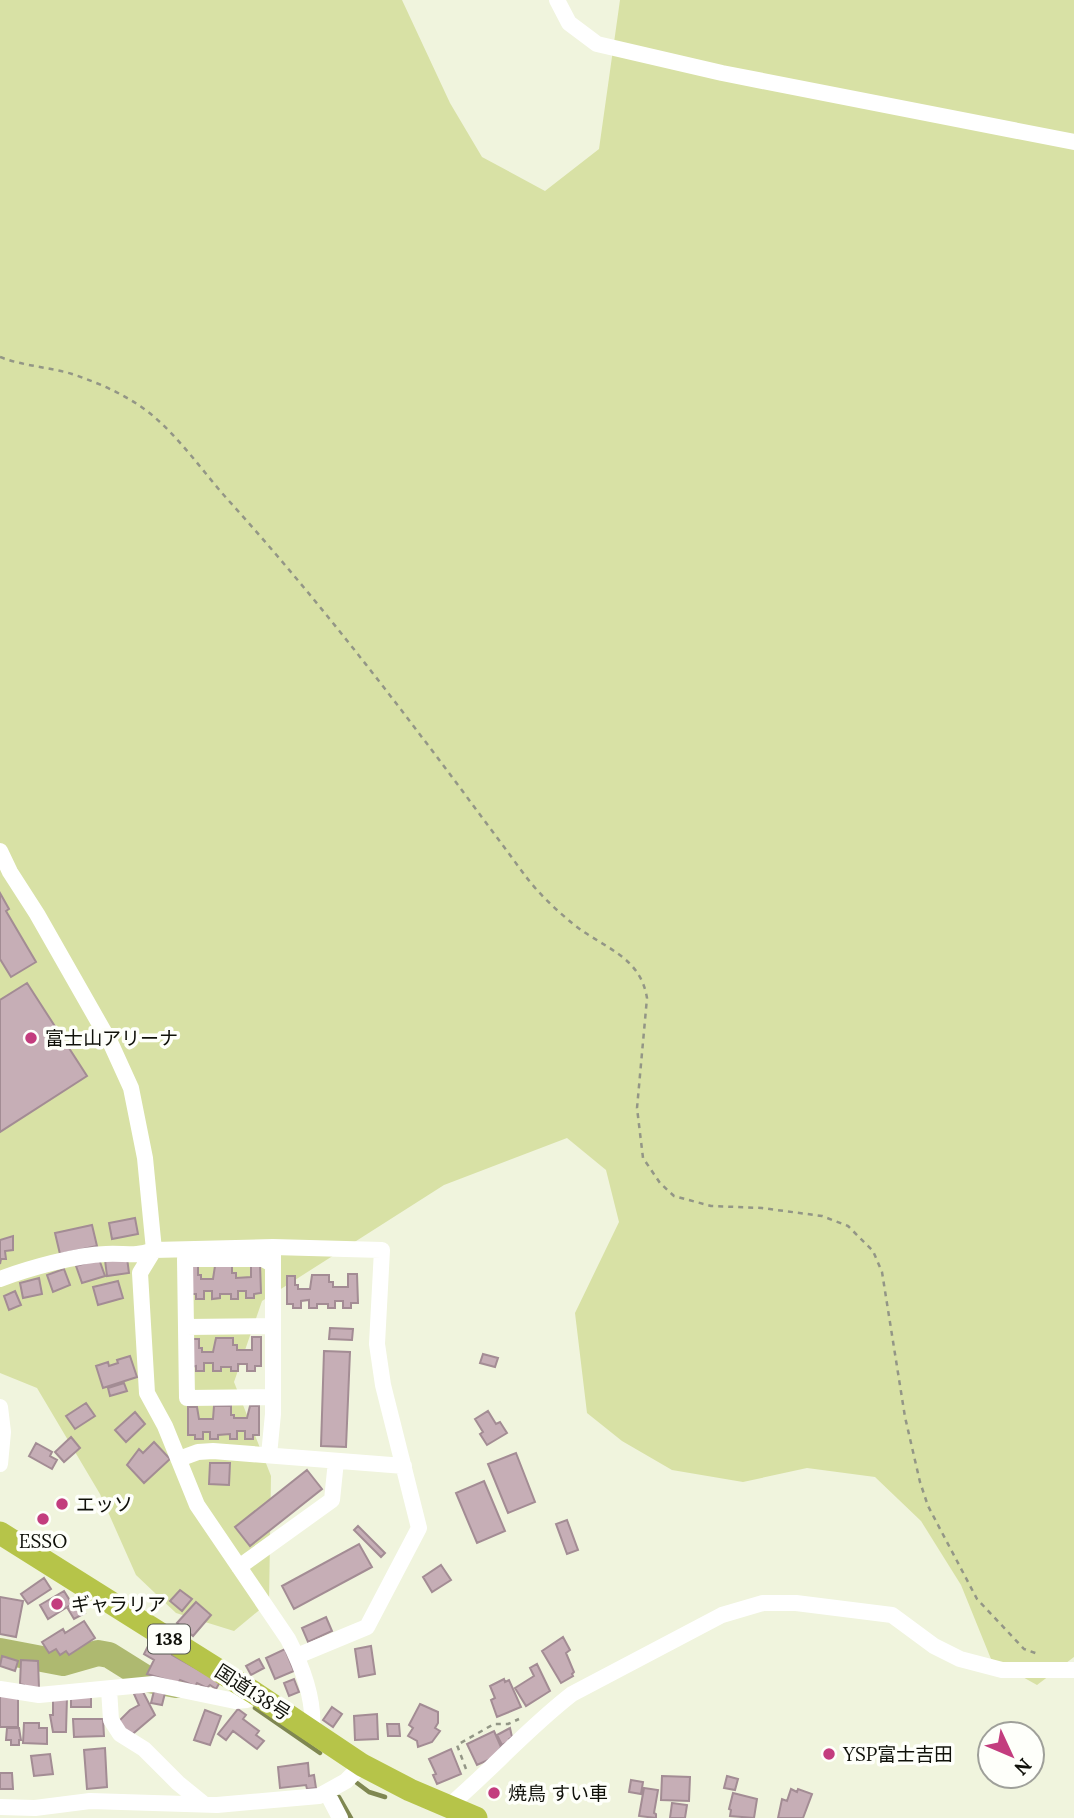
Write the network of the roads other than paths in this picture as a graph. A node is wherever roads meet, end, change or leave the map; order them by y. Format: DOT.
graph roads {
  1 [pos="557,0"];
  2 [pos="1074,142"];
  3 [pos="0,851"];
  4 [pos="273,1247"];
  5 [pos="154,1250"];
  6 [pos="272,1264"];
  7 [pos="0,1279"];
  8 [pos="273,1326"];
  9 [pos="186,1327"];
  10 [pos="273,1397"];
  11 [pos="0,1407"];
  12 [pos="269,1455"];
  13 [pos="179,1460"];
  14 [pos="336,1461"];
  15 [pos="0,1464"];
  16 [pos="404,1466"];
  17 [pos="0,1533"];
  18 [pos="239,1567"];
  19 [pos="297,1656"];
  20 [pos="1070,1671"];
  21 [pos="0,1689"];
  22 [pos="109,1689"];
  23 [pos="253,1692"];
  24 [pos="313,1731"];
  25 [pos="362,1765"];
  26 [pos="327,1793"];
  27 [pos="449,1806"];
  28 [pos="0,1807"];
  29 [pos="215,1809"];
  30 [pos="35,1813"];
  31 [pos="340,1818"];
  32 [pos="476,1818"];
  1 -- 2 [label="street"];
  3 -- 5 [label="street"];
  4 -- 5 [label="street"];
  4 -- 6 [label="street"];
  4 -- 16 [label="street"];
  5 -- 7 [label="street"];
  5 -- 13 [label="street"];
  6 -- 8 [label="street"];
  6 -- 9 [label="street"];
  8 -- 9 [label="street"];
  8 -- 10 [label="street"];
  9 -- 10 [label="street"];
  10 -- 12 [label="street"];
  11 -- 15 [label="street"];
  12 -- 13 [label="street"];
  12 -- 14 [label="street"];
  13 -- 18 [label="street"];
  14 -- 16 [label="street"];
  14 -- 18 [label="street"];
  16 -- 19 [label="street"];
  17 -- 23 [label="highway, 国道138号 / 138"];
  18 -- 19 [label="street"];
  19 -- 24 [label="street"];
  20 -- 27 [label="street"];
  21 -- 22 [label="street"];
  22 -- 23 [label="street"];
  22 -- 29 [label="street"];
  23 -- 24 [label="highway, 国道138号 / 138"];
  24 -- 25 [label="highway, 国道138号 / 138"];
  25 -- 26 [label="street"];
  25 -- 27 [label="highway, 国道138号 / 138"];
  26 -- 29 [label="street"];
  26 -- 31 [label="street"];
  27 -- 32 [label="highway, 国道138号 / 138"];
  28 -- 30 [label="street"];
  29 -- 30 [label="street"];
}
